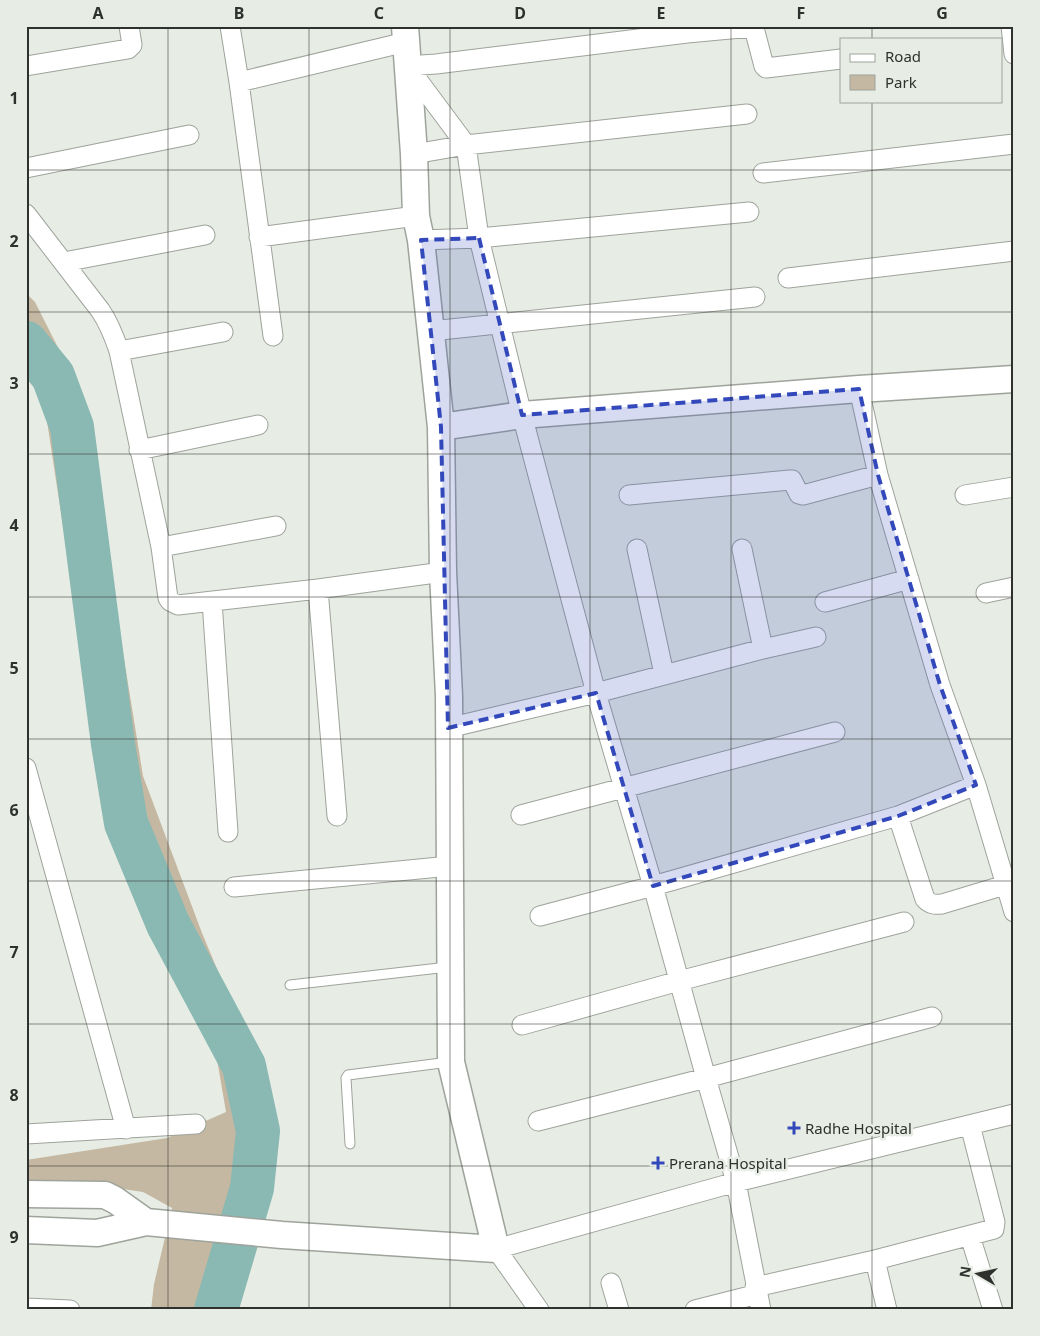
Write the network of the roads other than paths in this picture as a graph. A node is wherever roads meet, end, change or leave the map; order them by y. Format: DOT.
graph roads {
  1 [pos="129,26"];
  2 [pos="230,26"];
  3 [pos="687,30"];
  4 [pos="406,45"];
  5 [pos="840,59"];
  6 [pos="26,66"];
  7 [pos="239,82"];
  8 [pos="746,114"];
  9 [pos="188,135"];
  10 [pos="1014,144"];
  11 [pos="466,145"];
  12 [pos="414,154"];
  13 [pos="26,168"];
  14 [pos="763,173"];
  15 [pos="749,212"];
  16 [pos="26,214"];
  17 [pos="418,228"];
  18 [pos="205,235"];
  19 [pos="259,236"];
  20 [pos="479,238"];
  21 [pos="1014,251"];
  22 [pos="64,262"];
  23 [pos="788,278"];
  24 [pos="755,297"];
  25 [pos="500,324"];
  26 [pos="431,331"];
  27 [pos="224,332"];
  28 [pos="273,336"];
  29 [pos="119,351"];
  30 [pos="1014,379"];
  31 [pos="859,389"];
  32 [pos="522,416"];
  33 [pos="258,425"];
  34 [pos="441,428"];
  35 [pos="139,450"];
  36 [pos="878,475"];
  37 [pos="1014,487"];
  38 [pos="629,495"];
  39 [pos="965,495"];
  40 [pos="276,526"];
  41 [pos="161,547"];
  42 [pos="637,549"];
  43 [pos="742,549"];
  44 [pos="443,572"];
  45 [pos="909,579"];
  46 [pos="1014,588"];
  47 [pos="318,589"];
  48 [pos="986,593"];
  49 [pos="212,601"];
  50 [pos="825,602"];
  51 [pos="816,637"];
  52 [pos="763,649"];
  53 [pos="664,674"];
  54 [pos="596,694"];
  55 [pos="448,728"];
  56 [pos="835,732"];
  57 [pos="26,768"];
  58 [pos="976,785"];
  59 [pos="623,788"];
  60 [pos="521,815"];
  61 [pos="337,816"];
  62 [pos="898,816"];
  63 [pos="228,832"];
  64 [pos="450,866"];
  65 [pos="1005,885"];
  66 [pos="653,886"];
  67 [pos="234,887"];
  68 [pos="1014,912"];
  69 [pos="540,916"];
  70 [pos="904,922"];
  71 [pos="450,967"];
  72 [pos="680,981"];
  73 [pos="290,985"];
  74 [pos="932,1017"];
  75 [pos="522,1025"];
  76 [pos="452,1062"];
  77 [pos="706,1078"];
  78 [pos="1014,1114"];
  79 [pos="538,1121"];
  80 [pos="196,1124"];
  81 [pos="970,1125"];
  82 [pos="126,1129"];
  83 [pos="26,1134"];
  84 [pos="350,1144"];
  85 [pos="736,1182"];
  86 [pos="26,1194"];
  87 [pos="155,1222"];
  88 [pos="26,1230"];
  89 [pos="970,1236"];
  90 [pos="496,1249"];
  91 [pos="875,1260"];
  92 [pos="611,1283"];
  93 [pos="758,1297"];
  94 [pos="26,1308"];
  95 [pos="70,1310"];
  96 [pos="539,1310"];
  97 [pos="619,1310"];
  98 [pos="695,1310"];
  99 [pos="887,1310"];
  100 [pos="993,1310"];
  1 -- 6 [label="street"];
  2 -- 7 [label="street"];
  3 -- 4 [label="street"];
  3 -- 5 [label="street"];
  4 -- 7 [label="street"];
  4 -- 11 [label="street"];
  4 -- 12 [label="street"];
  7 -- 19 [label="street"];
  8 -- 11 [label="street"];
  9 -- 13 [label="street"];
  10 -- 14 [label="street"];
  11 -- 12 [label="street"];
  11 -- 20 [label="street"];
  12 -- 17 [label="street"];
  15 -- 20 [label="street"];
  16 -- 22 [label="street"];
  17 -- 19 [label="street"];
  17 -- 20 [label="street"];
  17 -- 26 [label="street"];
  18 -- 22 [label="street"];
  19 -- 28 [label="street"];
  20 -- 25 [label="street"];
  21 -- 23 [label="street"];
  22 -- 29 [label="street"];
  24 -- 25 [label="street"];
  25 -- 26 [label="street"];
  25 -- 32 [label="street"];
  26 -- 34 [label="street"];
  27 -- 29 [label="street"];
  29 -- 35 [label="street"];
  30 -- 31 [label="street"];
  31 -- 32 [label="street"];
  31 -- 36 [label="street"];
  32 -- 34 [label="street"];
  32 -- 54 [label="street"];
  33 -- 35 [label="street"];
  34 -- 44 [label="street"];
  35 -- 41 [label="street"];
  36 -- 38 [label="street"];
  36 -- 45 [label="street"];
  37 -- 39 [label="street"];
  40 -- 41 [label="street"];
  41 -- 49 [label="street"];
  42 -- 53 [label="street"];
  43 -- 52 [label="street"];
  44 -- 47 [label="street"];
  44 -- 55 [label="street"];
  45 -- 50 [label="street"];
  45 -- 58 [label="street"];
  46 -- 48 [label="street"];
  47 -- 49 [label="street"];
  47 -- 61 [label="street"];
  49 -- 63 [label="street"];
  51 -- 52 [label="street"];
  52 -- 53 [label="street"];
  53 -- 54 [label="street"];
  54 -- 55 [label="street"];
  54 -- 59 [label="street"];
  55 -- 64 [label="street"];
  56 -- 59 [label="street"];
  57 -- 82 [label="street"];
  58 -- 62 [label="street"];
  58 -- 65 [label="street"];
  59 -- 60 [label="street"];
  59 -- 66 [label="street"];
  62 -- 65 [label="street"];
  62 -- 66 [label="street"];
  64 -- 67 [label="street"];
  64 -- 71 [label="street"];
  65 -- 68 [label="street"];
  66 -- 69 [label="street"];
  66 -- 72 [label="street"];
  70 -- 72 [label="street"];
  71 -- 73 [label="lane"];
  71 -- 76 [label="street"];
  72 -- 75 [label="street"];
  72 -- 77 [label="street"];
  74 -- 77 [label="street"];
  76 -- 84 [label="lane"];
  76 -- 90 [label="street"];
  77 -- 79 [label="street"];
  77 -- 85 [label="street"];
  78 -- 81 [label="street"];
  80 -- 82 [label="street"];
  81 -- 85 [label="street"];
  81 -- 89 [label="street"];
  82 -- 83 [label="street"];
  85 -- 90 [label="street"];
  85 -- 93 [label="street"];
  86 -- 87 [label="street"];
  87 -- 88 [label="street"];
  87 -- 90 [label="street"];
  89 -- 91 [label="street"];
  89 -- 100 [label="street"];
  90 -- 96 [label="street"];
  91 -- 93 [label="street"];
  91 -- 99 [label="street"];
  92 -- 97 [label="street"];
  93 -- 98 [label="street"];
  94 -- 95 [label="street"];
}
